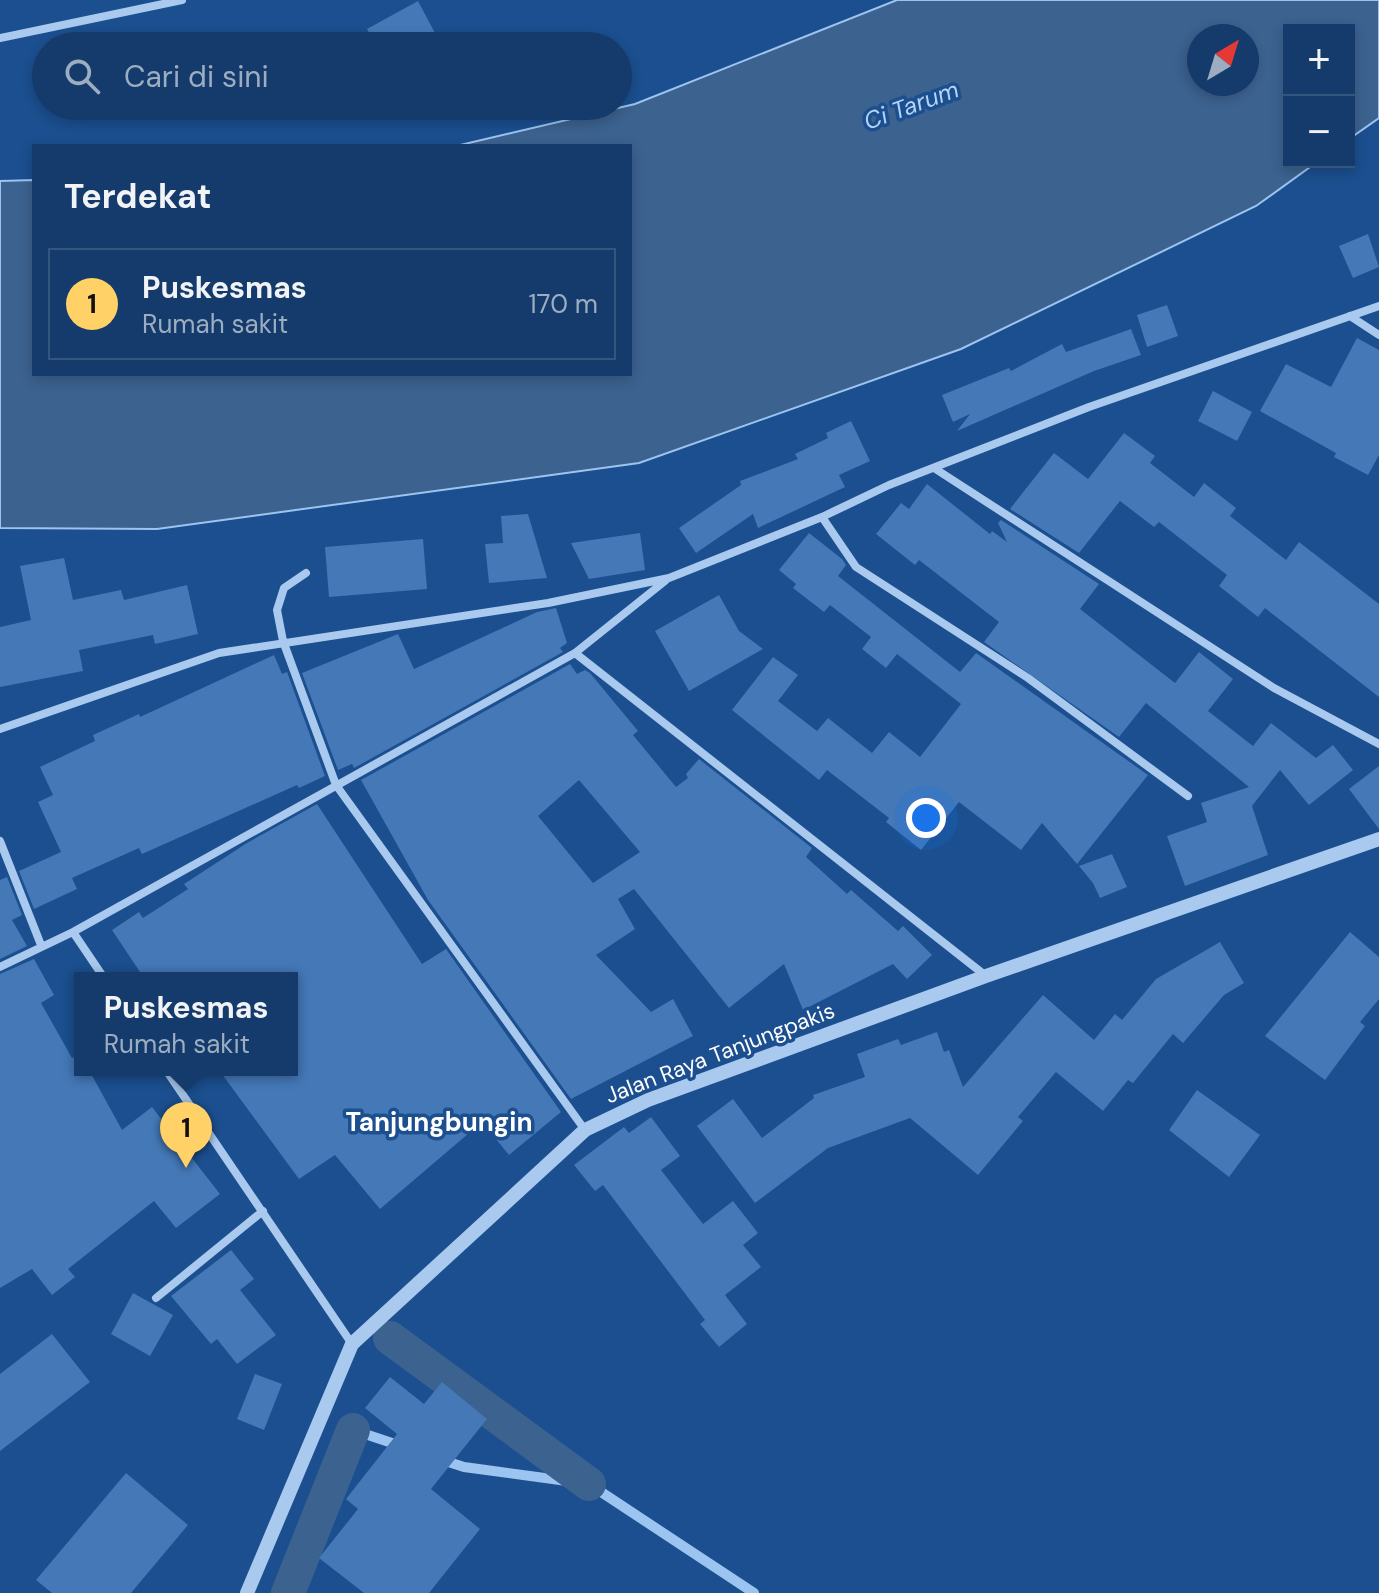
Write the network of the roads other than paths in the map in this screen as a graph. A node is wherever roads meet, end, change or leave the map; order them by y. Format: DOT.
graph roads {
  1 [pos="182,0"];
  2 [pos="0,38"];
  3 [pos="1379,306"];
  4 [pos="1350,316"];
  5 [pos="1379,335"];
  6 [pos="934,468"];
  7 [pos="822,517"];
  8 [pos="306,573"];
  9 [pos="669,578"];
  10 [pos="283,641"];
  11 [pos="575,653"];
  12 [pos="0,729"];
  13 [pos="1379,744"];
  14 [pos="336,785"];
  15 [pos="1188,796"];
  16 [pos="1379,839"];
  17 [pos="0,841"];
  18 [pos="73,932"];
  19 [pos="41,945"];
  20 [pos="0,967"];
  21 [pos="100,972"];
  22 [pos="986,976"];
  23 [pos="170,1076"];
  24 [pos="585,1130"];
  25 [pos="263,1211"];
  26 [pos="156,1298"];
  27 [pos="352,1344"];
  28 [pos="247,1593"];
  1 -- 2 [label="street"];
  3 -- 4 [label="street"];
  4 -- 5 [label="street"];
  4 -- 6 [label="street"];
  6 -- 7 [label="street"];
  6 -- 13 [label="street"];
  7 -- 9 [label="street"];
  7 -- 15 [label="street"];
  8 -- 10 [label="street"];
  9 -- 10 [label="street"];
  9 -- 11 [label="street"];
  10 -- 12 [label="street"];
  10 -- 14 [label="street"];
  11 -- 14 [label="street"];
  11 -- 22 [label="street"];
  14 -- 18 [label="street"];
  14 -- 24 [label="street"];
  16 -- 22 [label="street, Jalan Raya Tanjungpakis"];
  17 -- 19 [label="street"];
  18 -- 19 [label="street"];
  18 -- 21 [label="street"];
  19 -- 20 [label="street"];
  22 -- 24 [label="street, Jalan Raya Tanjungpakis"];
  23 -- 25 [label="street"];
  24 -- 27 [label="street, Jalan Raya Tanjungpakis"];
  25 -- 26 [label="street"];
  25 -- 27 [label="street"];
  27 -- 28 [label="street, Jalan Raya Tanjungpakis"];
}
